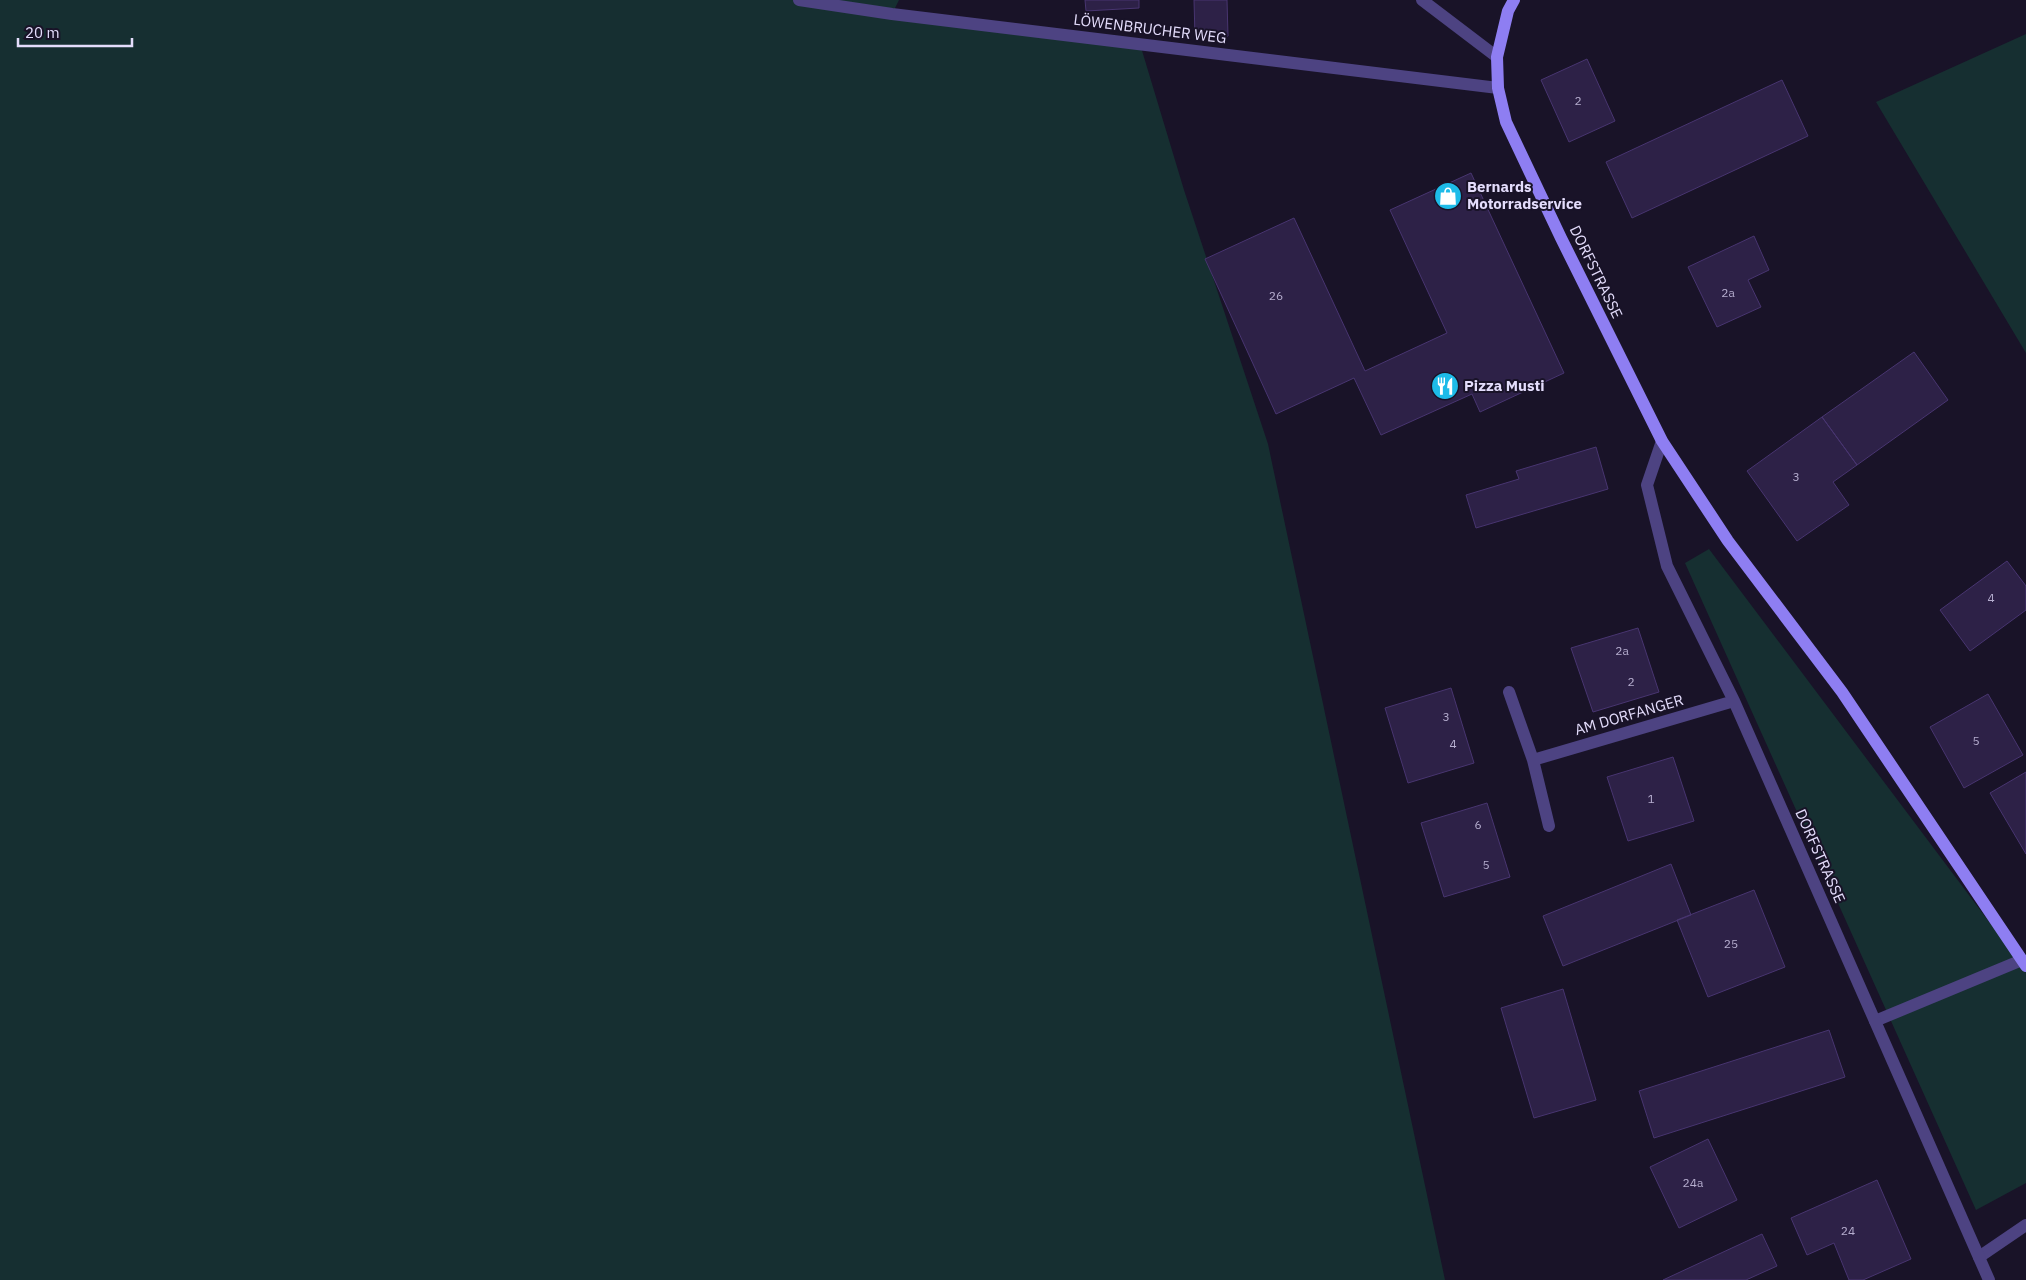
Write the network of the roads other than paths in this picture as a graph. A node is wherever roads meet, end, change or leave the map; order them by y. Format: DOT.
graph roads {
  1 [pos="799,0"];
  2 [pos="1422,0"];
  3 [pos="1514,0"];
  4 [pos="1497,57"];
  5 [pos="1498,88"];
  6 [pos="1662,441"];
  7 [pos="1509,692"];
  8 [pos="1734,701"];
  9 [pos="1533,760"];
  10 [pos="1549,826"];
  11 [pos="2024,963"];
  12 [pos="1875,1021"];
  13 [pos="2026,1225"];
  14 [pos="1979,1258"];
  15 [pos="1989,1280"];
  1 -- 5 [label="street, LÖWENBRUCHER WEG"];
  2 -- 4 [label="street"];
  3 -- 4 [label="main road, DORFSTRASSE"];
  4 -- 5 [label="main road, DORFSTRASSE"];
  5 -- 6 [label="main road, DORFSTRASSE"];
  6 -- 8 [label="street, DORFSTRASSE"];
  6 -- 11 [label="main road, DORFSTRASSE"];
  7 -- 9 [label="street"];
  8 -- 9 [label="street, AM DORFANGER"];
  8 -- 12 [label="street, DORFSTRASSE"];
  9 -- 10 [label="street"];
  11 -- 12 [label="street"];
  12 -- 14 [label="street, DORFSTRASSE"];
  13 -- 14 [label="street"];
  14 -- 15 [label="street, DORFSTRASSE"];
}
